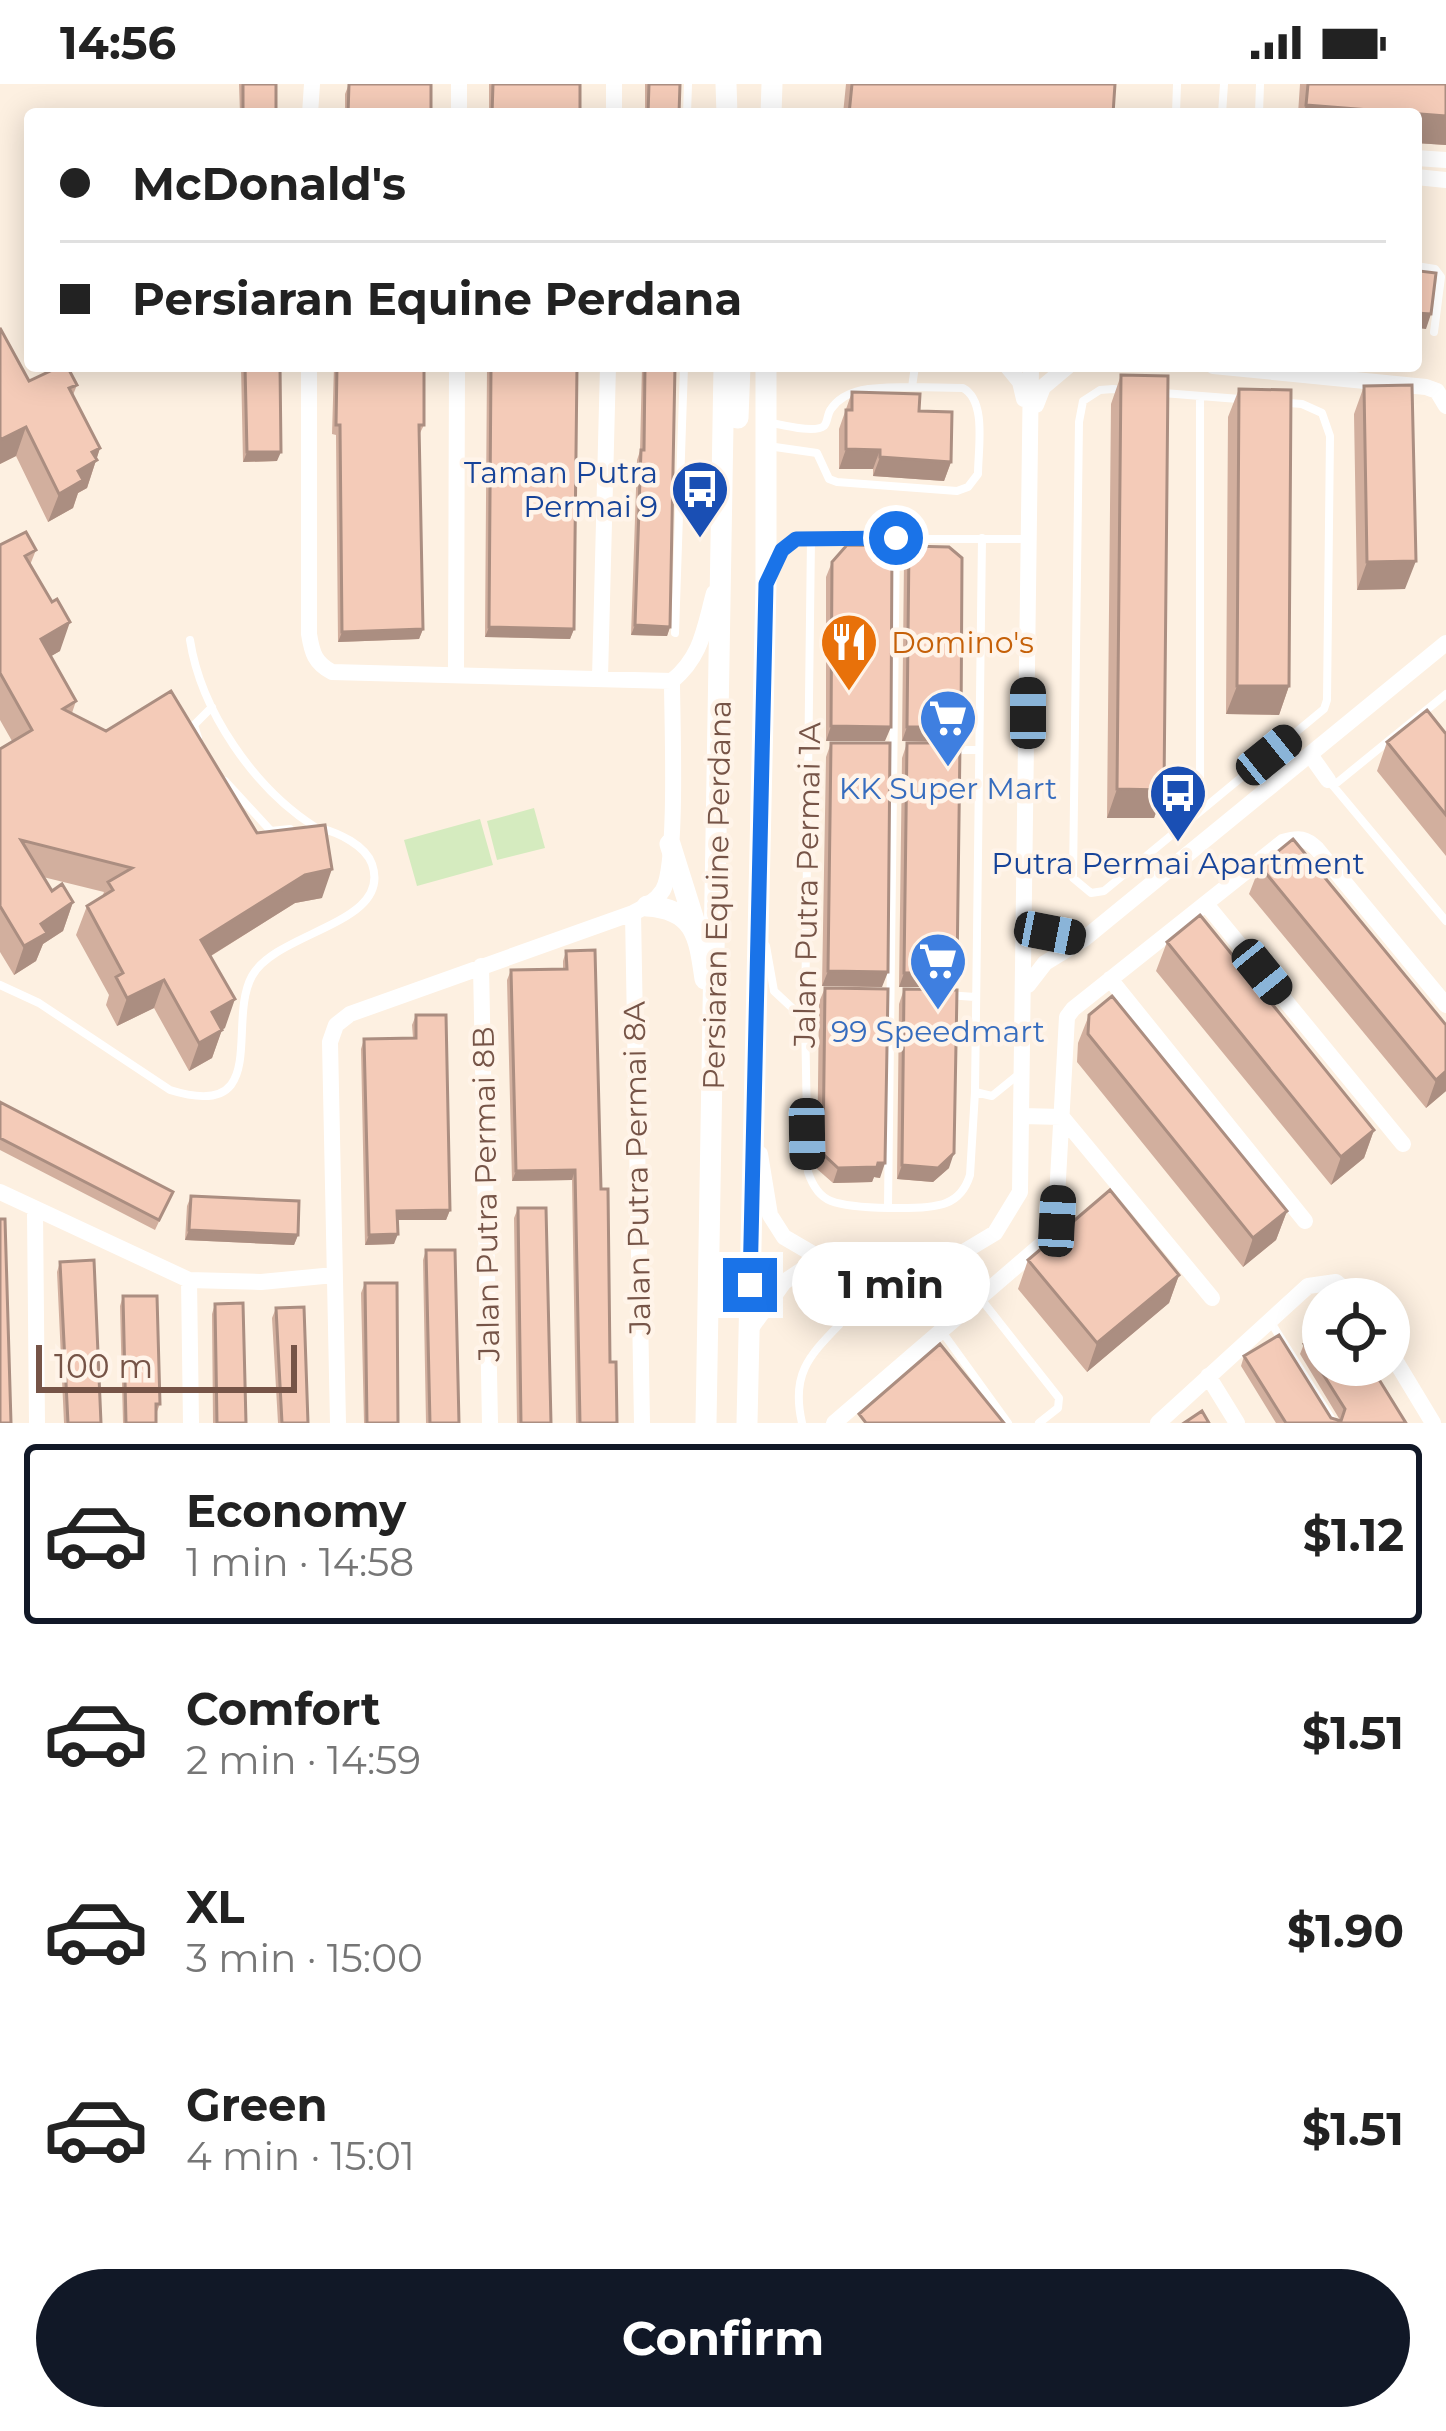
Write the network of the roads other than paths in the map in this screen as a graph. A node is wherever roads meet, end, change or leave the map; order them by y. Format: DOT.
graph roads {
  1 [pos="1422,267"];
  2 [pos="1434,332"];
  3 [pos="310,372"];
  4 [pos="458,372"];
  5 [pos="608,372"];
  6 [pos="684,372"];
  7 [pos="724,372"];
  8 [pos="740,372"];
  9 [pos="766,372"];
  10 [pos="778,372"];
  11 [pos="914,372"];
  12 [pos="1012,372"];
  13 [pos="1031,372"];
  14 [pos="1061,372"];
  15 [pos="1329,372"];
  16 [pos="912,387"];
  17 [pos="1200,398"];
  18 [pos="1446,406"];
  19 [pos="765,413"];
  20 [pos="1030,423"];
  21 [pos="766,446"];
  22 [pos="724,513"];
  23 [pos="811,538"];
  24 [pos="896,538"];
  25 [pos="982,538"];
  26 [pos="1030,539"];
  27 [pos="722,568"];
  28 [pos="766,584"];
  29 [pos="675,633"];
  30 [pos="190,640"];
  31 [pos="1446,643"];
  32 [pos="456,673"];
  33 [pos="601,678"];
  34 [pos="672,681"];
  35 [pos="1442,698"];
  36 [pos="212,707"];
  37 [pos="1446,712"];
  38 [pos="873,748"];
  39 [pos="895,748"];
  40 [pos="916,748"];
  41 [pos="808,749"];
  42 [pos="830,749"];
  43 [pos="937,749"];
  44 [pos="979,750"];
  45 [pos="206,752"];
  46 [pos="1269,755"];
  47 [pos="1311,756"];
  48 [pos="216,768"];
  49 [pos="1285,777"];
  50 [pos="1330,783"];
  51 [pos="1199,812"];
  52 [pos="315,826"];
  53 [pos="670,844"];
  54 [pos="1206,904"];
  55 [pos="640,909"];
  56 [pos="1446,921"];
  57 [pos="759,928"];
  58 [pos="1026,930"];
  59 [pos="699,936"];
  60 [pos="1084,939"];
  61 [pos="481,966"];
  62 [pos="1110,979"];
  63 [pos="0,985"];
  64 [pos="1025,991"];
  65 [pos="870,994"];
  66 [pos="891,994"];
  67 [pos="912,994"];
  68 [pos="933,995"];
  69 [pos="975,997"];
  70 [pos="1446,1005"];
  71 [pos="805,1021"];
  72 [pos="714,1045"];
  73 [pos="1024,1070"];
  74 [pos="975,1091"];
  75 [pos="752,1106"];
  76 [pos="1022,1116"];
  77 [pos="1062,1118"];
  78 [pos="1403,1144"];
  79 [pos="0,1192"];
  80 [pos="889,1207"];
  81 [pos="35,1211"];
  82 [pos="1305,1221"];
  83 [pos="820,1258"];
  84 [pos="334,1275"];
  85 [pos="189,1280"];
  86 [pos="1302,1291"];
  87 [pos="980,1298"];
  88 [pos="1212,1298"];
  89 [pos="1269,1319"];
  90 [pos="839,1324"];
  91 [pos="750,1330"];
  92 [pos="942,1331"];
  93 [pos="1208,1376"];
  94 [pos="1410,1385"];
  95 [pos="38,1423"];
  96 [pos="191,1423"];
  97 [pos="338,1423"];
  98 [pos="490,1423"];
  99 [pos="642,1423"];
  100 [pos="706,1423"];
  101 [pos="747,1423"];
  102 [pos="802,1423"];
  103 [pos="834,1423"];
  104 [pos="1009,1423"];
  105 [pos="1039,1423"];
  106 [pos="1158,1423"];
  107 [pos="1237,1423"];
  108 [pos="1334,1423"];
  109 [pos="1433,1423"];
  1 -- 2 [label="lane"];
  3 -- 32 [label="street"];
  4 -- 32 [label="street"];
  5 -- 33 [label="street"];
  6 -- 29 [label="lane"];
  7 -- 22 [label="street, Persiaran Equine Perdana"];
  8 -- 22 [label="street"];
  9 -- 19 [label="street, Persiaran Equine Perdana"];
  10 -- 19 [label="street"];
  11 -- 16 [label="lane"];
  12 -- 20 [label="street"];
  13 -- 20 [label="street"];
  14 -- 20 [label="street"];
  15 -- 18 [label="street"];
  16 -- 19 [label="lane"];
  16 -- 21 [label="lane"];
  17 -- 46 [label="lane"];
  17 -- 51 [label="lane"];
  17 -- 51 [label="lane"];
  19 -- 21 [label="street, Persiaran Equine Perdana"];
  20 -- 26 [label="street"];
  21 -- 28 [label="street, Persiaran Equine Perdana"];
  22 -- 27 [label="street, Persiaran Equine Perdana"];
  23 -- 24 [label="lane"];
  23 -- 28 [label="lane"];
  23 -- 41 [label="lane, Jalan Putra Permai 1A"];
  24 -- 25 [label="lane"];
  24 -- 39 [label="lane"];
  25 -- 26 [label="lane"];
  25 -- 44 [label="lane, Jalan Putra Permai 1A"];
  26 -- 58 [label="street"];
  27 -- 34 [label="street"];
  27 -- 72 [label="street, Persiaran Equine Perdana"];
  28 -- 57 [label="street, Persiaran Equine Perdana"];
  30 -- 36 [label="lane"];
  31 -- 47 [label="street"];
  32 -- 33 [label="street"];
  33 -- 34 [label="street"];
  34 -- 53 [label="street, Jalan Putra Permai 8A"];
  35 -- 37 [label="lane"];
  35 -- 50 [label="lane"];
  36 -- 45 [label="lane"];
  36 -- 52 [label="lane"];
  38 -- 39 [label="lane"];
  39 -- 40 [label="lane"];
  39 -- 66 [label="lane"];
  41 -- 42 [label="lane"];
  41 -- 71 [label="lane, Jalan Putra Permai 1A"];
  43 -- 44 [label="lane"];
  44 -- 69 [label="lane, Jalan Putra Permai 1A"];
  46 -- 49 [label="lane"];
  46 -- 51 [label="lane"];
  47 -- 49 [label="street"];
  47 -- 50 [label="street"];
  48 -- 52 [label="lane"];
  49 -- 60 [label="street"];
  50 -- 56 [label="lane"];
  52 -- 63 [label="lane"];
  53 -- 55 [label="street, Jalan Putra Permai 8A"];
  53 -- 59 [label="street"];
  54 -- 62 [label="street"];
  54 -- 70 [label="street"];
  54 -- 78 [label="street"];
  55 -- 59 [label="street"];
  55 -- 61 [label="street"];
  55 -- 99 [label="street, Jalan Putra Permai 8A"];
  57 -- 71 [label="lane"];
  57 -- 75 [label="street, Persiaran Equine Perdana"];
  58 -- 60 [label="street"];
  58 -- 64 [label="street"];
  59 -- 72 [label="street"];
  60 -- 64 [label="street"];
  61 -- 84 [label="street"];
  61 -- 98 [label="street, Jalan Putra Permai 8B"];
  62 -- 77 [label="street"];
  62 -- 82 [label="street"];
  64 -- 73 [label="street"];
  65 -- 66 [label="lane"];
  66 -- 67 [label="lane"];
  66 -- 80 [label="lane"];
  68 -- 69 [label="lane"];
  69 -- 74 [label="lane, Jalan Putra Permai 1A"];
  71 -- 80 [label="lane, Jalan Putra Permai 1A"];
  72 -- 100 [label="street, Persiaran Equine Perdana"];
  73 -- 74 [label="lane"];
  73 -- 76 [label="street"];
  74 -- 80 [label="lane, Jalan Putra Permai 1A"];
  75 -- 83 [label="street"];
  75 -- 91 [label="street, Persiaran Equine Perdana"];
  76 -- 77 [label="street"];
  76 -- 83 [label="street"];
  77 -- 87 [label="street"];
  77 -- 88 [label="street"];
  79 -- 81 [label="street"];
  81 -- 85 [label="street"];
  81 -- 95 [label="street"];
  83 -- 91 [label="street"];
  84 -- 85 [label="street"];
  84 -- 97 [label="street"];
  85 -- 96 [label="street"];
  86 -- 89 [label="street"];
  87 -- 92 [label="street"];
  87 -- 105 [label="lane"];
  89 -- 93 [label="street"];
  89 -- 108 [label="lane"];
  90 -- 102 [label="lane"];
  91 -- 101 [label="street, Persiaran Equine Perdana"];
  92 -- 103 [label="street"];
  92 -- 104 [label="lane"];
  93 -- 106 [label="street"];
  93 -- 107 [label="street"];
  94 -- 109 [label="street"];
}
